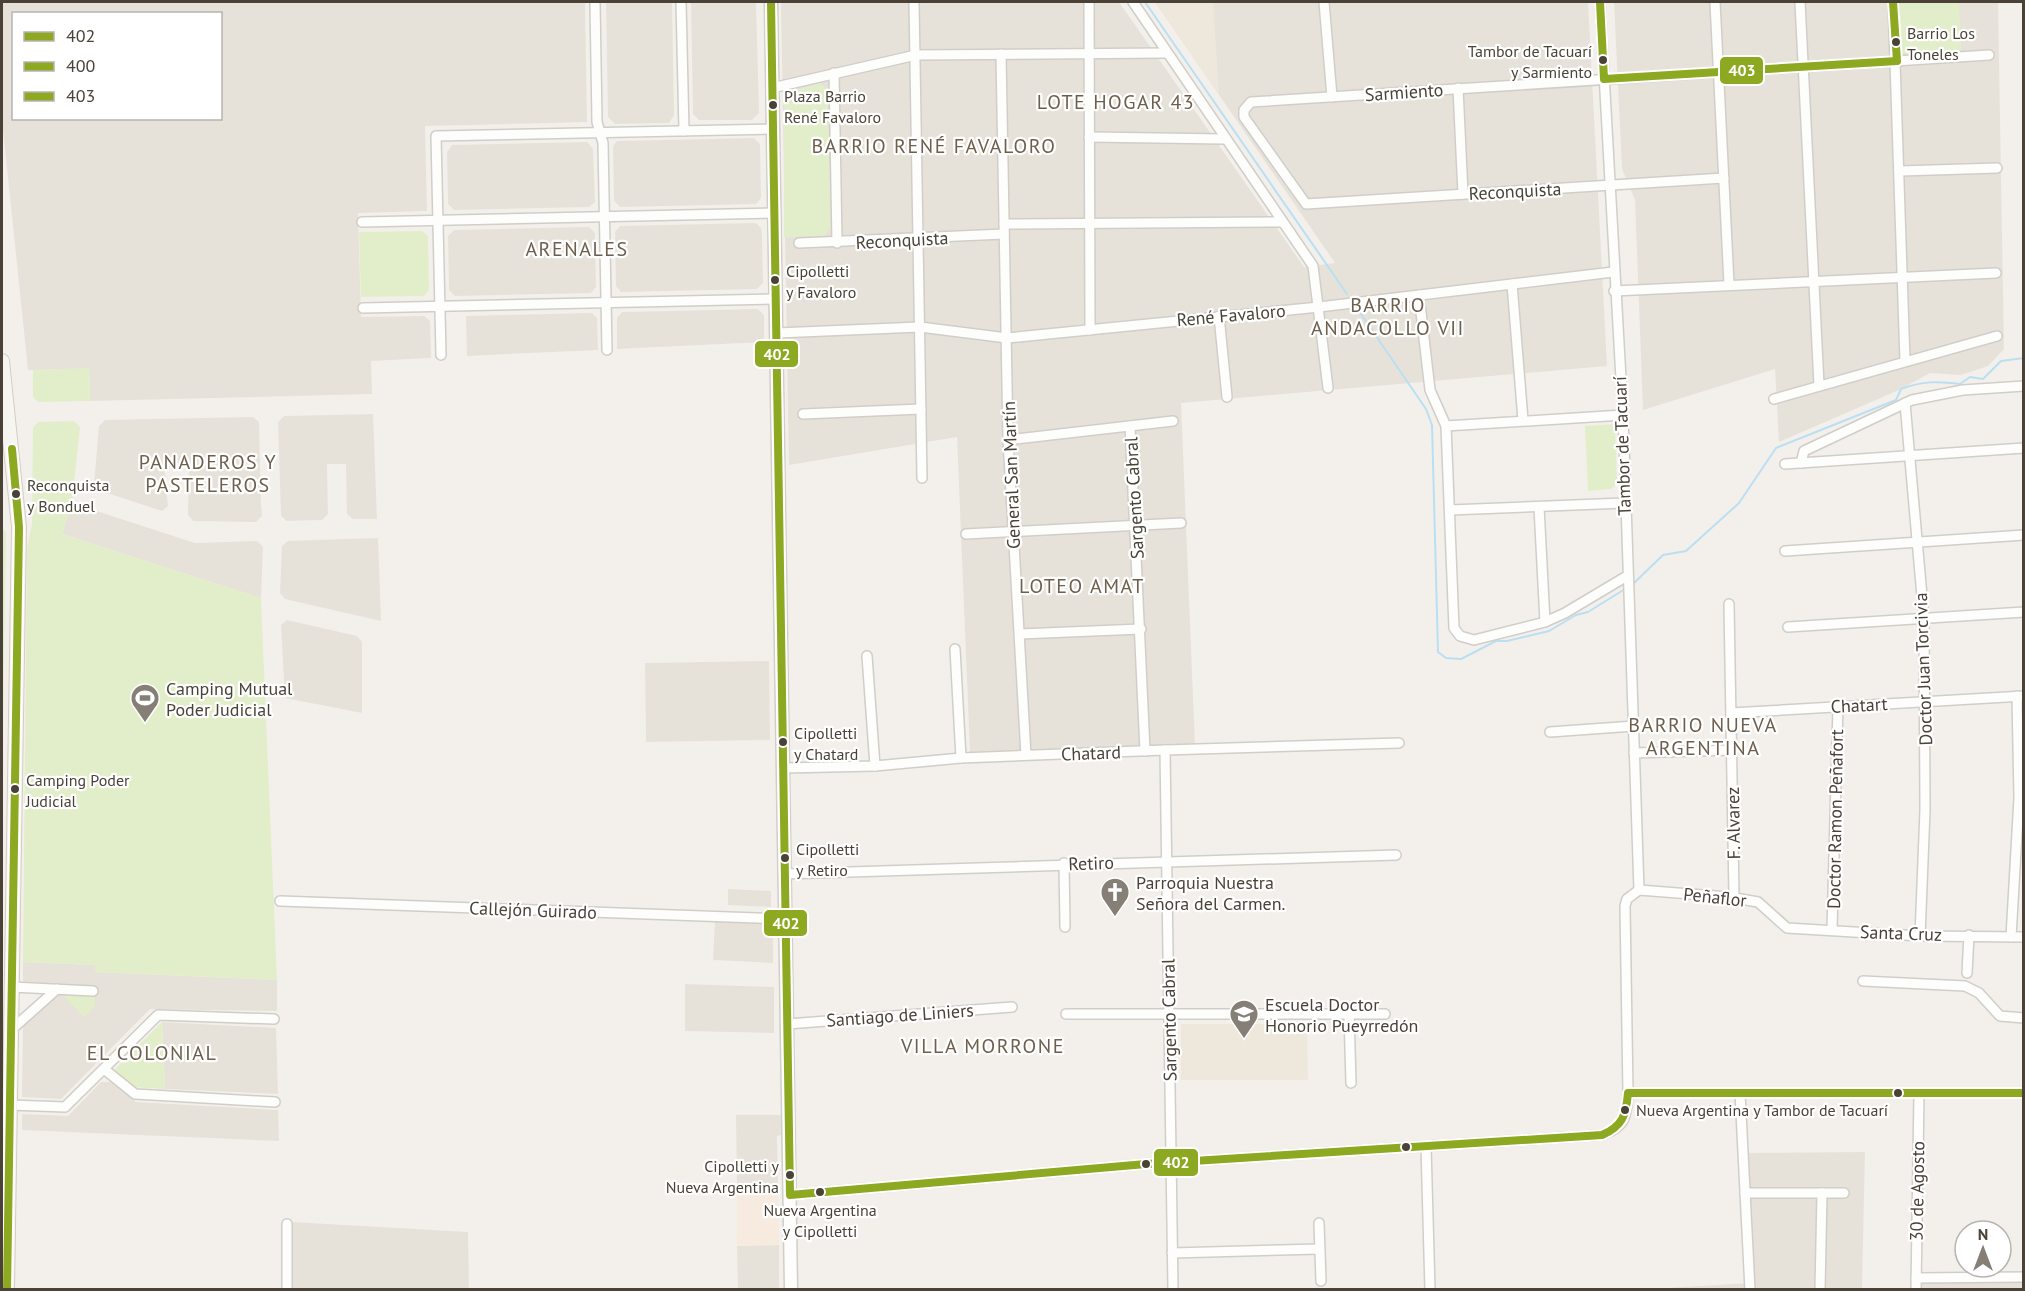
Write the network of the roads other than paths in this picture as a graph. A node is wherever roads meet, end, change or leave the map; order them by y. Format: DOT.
graph roads {
  1 [pos="595,2"];
  2 [pos="681,2"];
  3 [pos="771,2"];
  4 [pos="914,2"];
  5 [pos="1089,2"];
  6 [pos="1132,2"];
  7 [pos="1324,2"];
  8 [pos="1600,2"];
  9 [pos="1715,2"];
  10 [pos="1800,2"];
  11 [pos="1893,2"];
  12 [pos="1167,53"];
  13 [pos="1001,54"];
  14 [pos="1089,54"];
  15 [pos="1989,55"];
  16 [pos="916,56"];
  17 [pos="1896,61"];
  18 [pos="1803,66"];
  19 [pos="1719,71"];
  20 [pos="834,74"];
  21 [pos="1604,79"];
  22 [pos="772,88"];
  23 [pos="1458,88"];
  24 [pos="1332,97"];
  25 [pos="773,129"];
  26 [pos="684,131"];
  27 [pos="600,133"];
  28 [pos="1089,137"];
  29 [pos="1224,139"];
  30 [pos="1997,168"];
  31 [pos="1900,171"];
  32 [pos="1724,178"];
  33 [pos="1609,185"];
  34 [pos="1463,194"];
  35 [pos="1306,204"];
  36 [pos="775,213"];
  37 [pos="604,217"];
  38 [pos="438,220"];
  39 [pos="362,222"];
  40 [pos="1282,222"];
  41 [pos="1089,224"];
  42 [pos="1004,229"];
  43 [pos="919,240"];
  44 [pos="800,243"];
  45 [pos="837,243"];
  46 [pos="1613,272"];
  47 [pos="1996,273"];
  48 [pos="1904,276"];
  49 [pos="1815,280"];
  50 [pos="1512,284"];
  51 [pos="1729,284"];
  52 [pos="1614,291"];
  53 [pos="1419,295"];
  54 [pos="776,299"];
  55 [pos="606,302"];
  56 [pos="440,306"];
  57 [pos="1319,307"];
  58 [pos="363,308"];
  59 [pos="1219,316"];
  60 [pos="920,327"];
  61 [pos="1090,330"];
  62 [pos="777,333"];
  63 [pos="1997,336"];
  64 [pos="1007,338"];
  65 [pos="607,350"];
  66 [pos="441,355"];
  67 [pos="2,360"];
  68 [pos="1905,361"];
  69 [pos="1819,385"];
  70 [pos="2024,386"];
  71 [pos="1328,387"];
  72 [pos="1227,397"];
  73 [pos="1774,399"];
  74 [pos="1905,403"];
  75 [pos="921,409"];
  76 [pos="803,414"];
  77 [pos="1623,415"];
  78 [pos="1523,420"];
  79 [pos="1173,421"];
  80 [pos="1130,426"];
  81 [pos="1446,426"];
  82 [pos="1008,440"];
  83 [pos="2024,448"];
  84 [pos="7,450"];
  85 [pos="1910,456"];
  86 [pos="1801,463"];
  87 [pos="1785,464"];
  88 [pos="922,478"];
  89 [pos="1624,503"];
  90 [pos="1539,507"];
  91 [pos="1450,510"];
  92 [pos="1180,523"];
  93 [pos="1135,525"];
  94 [pos="1012,531"];
  95 [pos="966,534"];
  96 [pos="2024,535"];
  97 [pos="1917,543"];
  98 [pos="1785,550"];
  99 [pos="1627,579"];
  100 [pos="1729,604"];
  101 [pos="2024,612"];
  102 [pos="1924,619"];
  103 [pos="1545,622"];
  104 [pos="1788,627"];
  105 [pos="1141,629"];
  106 [pos="1020,634"];
  107 [pos="955,650"];
  108 [pos="867,656"];
  109 [pos="2020,696"];
  110 [pos="1926,701"];
  111 [pos="1838,707"];
  112 [pos="1731,713"];
  113 [pos="1634,726"];
  114 [pos="1550,732"];
  115 [pos="1399,743"];
  116 [pos="1145,750"];
  117 [pos="1165,750"];
  118 [pos="1731,750"];
  119 [pos="1634,753"];
  120 [pos="1026,755"];
  121 [pos="961,758"];
  122 [pos="875,766"];
  123 [pos="784,768"];
  124 [pos="1396,855"];
  125 [pos="1167,861"];
  126 [pos="1065,863"];
  127 [pos="785,874"];
  128 [pos="1639,890"];
  129 [pos="1734,897"];
  130 [pos="280,900"];
  131 [pos="786,919"];
  132 [pos="1780,924"];
  133 [pos="1065,927"];
  134 [pos="1832,930"];
  135 [pos="1969,935"];
  136 [pos="1920,936"];
  137 [pos="2011,937"];
  138 [pos="2024,937"];
  139 [pos="1967,973"];
  140 [pos="1863,981"];
  141 [pos="12,987"];
  142 [pos="57,989"];
  143 [pos="93,991"];
  144 [pos="1012,1007"];
  145 [pos="1066,1014"];
  146 [pos="1169,1014"];
  147 [pos="1349,1014"];
  148 [pos="1385,1014"];
  149 [pos="2024,1018"];
  150 [pos="274,1019"];
  151 [pos="787,1024"];
  152 [pos="11,1030"];
  153 [pos="104,1069"];
  154 [pos="1351,1083"];
  155 [pos="1628,1093"];
  156 [pos="1740,1093"];
  157 [pos="1919,1093"];
  158 [pos="2024,1093"];
  159 [pos="275,1102"];
  160 [pos="10,1105"];
  161 [pos="6,1126"];
  162 [pos="1426,1146"];
  163 [pos="1172,1163"];
  164 [pos="1745,1193"];
  165 [pos="1822,1193"];
  166 [pos="1844,1193"];
  167 [pos="790,1195"];
  168 [pos="1319,1223"];
  169 [pos="287,1224"];
  170 [pos="1319,1249"];
  171 [pos="1172,1254"];
  172 [pos="2024,1277"];
  173 [pos="1916,1278"];
  174 [pos="1321,1281"];
  175 [pos="7,1290"];
  176 [pos="287,1290"];
  177 [pos="791,1290"];
  178 [pos="1173,1290"];
  179 [pos="1430,1290"];
  180 [pos="1750,1290"];
  181 [pos="1820,1290"];
  182 [pos="1916,1290"];
  1 -- 27 [label="street"];
  2 -- 26 [label="street"];
  3 -- 22 [label="street"];
  4 -- 16 [label="street"];
  5 -- 14 [label="street"];
  6 -- 12 [label="street"];
  7 -- 24 [label="street"];
  8 -- 21 [label="street, Tambor de Tacuarí"];
  9 -- 19 [label="street"];
  10 -- 18 [label="street"];
  11 -- 17 [label="street"];
  12 -- 14 [label="street"];
  12 -- 29 [label="street"];
  13 -- 14 [label="street"];
  13 -- 16 [label="street"];
  13 -- 42 [label="street, General San Martín"];
  14 -- 28 [label="street"];
  15 -- 17 [label="street, Sarmiento"];
  16 -- 20 [label="street"];
  16 -- 43 [label="street"];
  17 -- 18 [label="street, Sarmiento"];
  17 -- 31 [label="street"];
  18 -- 19 [label="street, Sarmiento"];
  18 -- 49 [label="street"];
  19 -- 21 [label="street, Sarmiento"];
  19 -- 32 [label="street"];
  20 -- 22 [label="street"];
  20 -- 45 [label="street"];
  21 -- 23 [label="street, Sarmiento"];
  21 -- 33 [label="street, Tambor de Tacuarí"];
  22 -- 25 [label="street"];
  23 -- 24 [label="street, Sarmiento"];
  23 -- 34 [label="street"];
  24 -- 35 [label="street, Sarmiento"];
  25 -- 26 [label="street"];
  25 -- 36 [label="street"];
  26 -- 27 [label="street"];
  27 -- 37 [label="street"];
  27 -- 38 [label="street"];
  28 -- 29 [label="street"];
  28 -- 41 [label="street"];
  29 -- 40 [label="street"];
  30 -- 31 [label="street"];
  31 -- 48 [label="street"];
  32 -- 33 [label="street, Reconquista"];
  32 -- 51 [label="street"];
  33 -- 34 [label="street, Reconquista"];
  33 -- 46 [label="street, Tambor de Tacuarí"];
  34 -- 35 [label="street, Reconquista"];
  36 -- 37 [label="street"];
  36 -- 54 [label="street"];
  37 -- 38 [label="street"];
  37 -- 55 [label="street"];
  38 -- 39 [label="street"];
  38 -- 56 [label="street"];
  40 -- 41 [label="street, Reconquista"];
  40 -- 57 [label="street"];
  41 -- 42 [label="street, Reconquista"];
  41 -- 61 [label="street"];
  42 -- 43 [label="street, Reconquista"];
  42 -- 64 [label="street, General San Martín"];
  43 -- 45 [label="street, Reconquista"];
  43 -- 60 [label="street"];
  44 -- 45 [label="street, Reconquista"];
  46 -- 50 [label="street, René Favaloro"];
  46 -- 52 [label="street, Tambor de Tacuarí"];
  47 -- 48 [label="street"];
  48 -- 49 [label="street"];
  48 -- 68 [label="street"];
  49 -- 51 [label="street"];
  49 -- 69 [label="street"];
  50 -- 53 [label="street, René Favaloro"];
  50 -- 78 [label="street"];
  51 -- 52 [label="street"];
  52 -- 77 [label="street, Tambor de Tacuarí"];
  53 -- 57 [label="street, René Favaloro"];
  53 -- 81 [label="street"];
  54 -- 55 [label="street"];
  54 -- 62 [label="street"];
  55 -- 56 [label="street"];
  55 -- 65 [label="street"];
  56 -- 58 [label="street"];
  56 -- 66 [label="street"];
  57 -- 59 [label="street, René Favaloro"];
  57 -- 71 [label="street"];
  59 -- 61 [label="street, René Favaloro"];
  59 -- 72 [label="street"];
  60 -- 62 [label="street, René Favaloro"];
  60 -- 64 [label="street, René Favaloro"];
  60 -- 75 [label="street"];
  61 -- 64 [label="street, René Favaloro"];
  62 -- 123 [label="street"];
  63 -- 68 [label="street"];
  64 -- 82 [label="street, General San Martín"];
  67 -- 84 [label="main road"];
  68 -- 69 [label="street"];
  69 -- 73 [label="street"];
  70 -- 74 [label="street"];
  74 -- 85 [label="street, Doctor Juan Torcivia"];
  74 -- 86 [label="street"];
  75 -- 76 [label="street"];
  75 -- 88 [label="street"];
  77 -- 78 [label="street"];
  77 -- 89 [label="street, Tambor de Tacuarí"];
  78 -- 81 [label="street"];
  79 -- 80 [label="street"];
  80 -- 82 [label="street"];
  80 -- 93 [label="street, Sargento Cabral"];
  81 -- 91 [label="street"];
  82 -- 94 [label="street, General San Martín"];
  83 -- 85 [label="street"];
  84 -- 141 [label="main road"];
  85 -- 86 [label="street"];
  85 -- 97 [label="street, Doctor Juan Torcivia"];
  86 -- 87 [label="street"];
  89 -- 90 [label="street"];
  89 -- 99 [label="street, Tambor de Tacuarí"];
  90 -- 91 [label="street"];
  90 -- 103 [label="street"];
  91 -- 103 [label="street"];
  92 -- 93 [label="street"];
  93 -- 94 [label="street"];
  93 -- 105 [label="street, Sargento Cabral"];
  94 -- 95 [label="street"];
  94 -- 106 [label="street, General San Martín"];
  96 -- 97 [label="street"];
  97 -- 98 [label="street"];
  97 -- 102 [label="street, Doctor Juan Torcivia"];
  99 -- 103 [label="street"];
  99 -- 113 [label="street, Tambor de Tacuarí"];
  100 -- 112 [label="street, F. Alvarez"];
  101 -- 102 [label="street"];
  102 -- 104 [label="street"];
  102 -- 110 [label="street, Doctor Juan Torcivia"];
  105 -- 106 [label="street"];
  105 -- 116 [label="street, Sargento Cabral"];
  106 -- 120 [label="street, General San Martín"];
  107 -- 121 [label="street"];
  108 -- 122 [label="street"];
  109 -- 110 [label="street, Chatart"];
  109 -- 137 [label="street"];
  110 -- 111 [label="street, Chatart"];
  110 -- 136 [label="street, Doctor Juan Torcivia"];
  111 -- 112 [label="street, Chatart"];
  111 -- 134 [label="street, Doctor Ramon Peñafort"];
  112 -- 118 [label="street, F. Alvarez"];
  113 -- 114 [label="street"];
  113 -- 119 [label="street, Tambor de Tacuarí"];
  115 -- 117 [label="street, Chatard"];
  116 -- 117 [label="street, Chatard"];
  116 -- 120 [label="street, Chatard"];
  117 -- 125 [label="street, Sargento Cabral"];
  118 -- 119 [label="street"];
  118 -- 129 [label="street, F. Alvarez"];
  119 -- 128 [label="street, Tambor de Tacuarí"];
  120 -- 121 [label="street, Chatard"];
  121 -- 122 [label="street, Chatard"];
  122 -- 123 [label="street, Chatard"];
  123 -- 127 [label="street"];
  124 -- 125 [label="street, Retiro"];
  125 -- 126 [label="street, Retiro"];
  125 -- 146 [label="street, Sargento Cabral"];
  126 -- 127 [label="street, Retiro"];
  126 -- 133 [label="street"];
  127 -- 131 [label="street"];
  128 -- 129 [label="street, Peñaflor"];
  128 -- 155 [label="street"];
  129 -- 132 [label="street, Peñaflor"];
  130 -- 131 [label="street, Callejón Guirado"];
  131 -- 151 [label="street"];
  132 -- 134 [label="street, Santa Cruz"];
  134 -- 136 [label="street, Santa Cruz"];
  135 -- 136 [label="street, Santa Cruz"];
  135 -- 137 [label="street, Santa Cruz"];
  135 -- 139 [label="street"];
  137 -- 138 [label="street, Santa Cruz"];
  140 -- 149 [label="street"];
  141 -- 142 [label="street"];
  141 -- 152 [label="main road"];
  142 -- 143 [label="street"];
  142 -- 152 [label="street"];
  144 -- 151 [label="street, Santiago de Liniers"];
  145 -- 146 [label="street"];
  146 -- 147 [label="street"];
  146 -- 163 [label="street, Sargento Cabral"];
  147 -- 148 [label="street"];
  147 -- 154 [label="street"];
  150 -- 153 [label="street"];
  151 -- 167 [label="street"];
  152 -- 160 [label="main road"];
  153 -- 159 [label="street"];
  153 -- 160 [label="street"];
  155 -- 156 [label="street"];
  155 -- 162 [label="street"];
  156 -- 157 [label="street"];
  156 -- 164 [label="street"];
  157 -- 158 [label="street"];
  157 -- 173 [label="street, 30 de Agosto"];
  160 -- 161 [label="main road"];
  161 -- 175 [label="main road"];
  162 -- 163 [label="street"];
  162 -- 179 [label="street"];
  163 -- 167 [label="street"];
  163 -- 171 [label="street, Sargento Cabral"];
  164 -- 165 [label="street"];
  164 -- 180 [label="street"];
  165 -- 166 [label="street"];
  165 -- 181 [label="street"];
  167 -- 177 [label="street"];
  168 -- 170 [label="street"];
  169 -- 176 [label="street"];
  170 -- 171 [label="street"];
  170 -- 174 [label="street"];
  171 -- 178 [label="street, Sargento Cabral"];
  172 -- 173 [label="street"];
  173 -- 182 [label="street, 30 de Agosto"];
}
